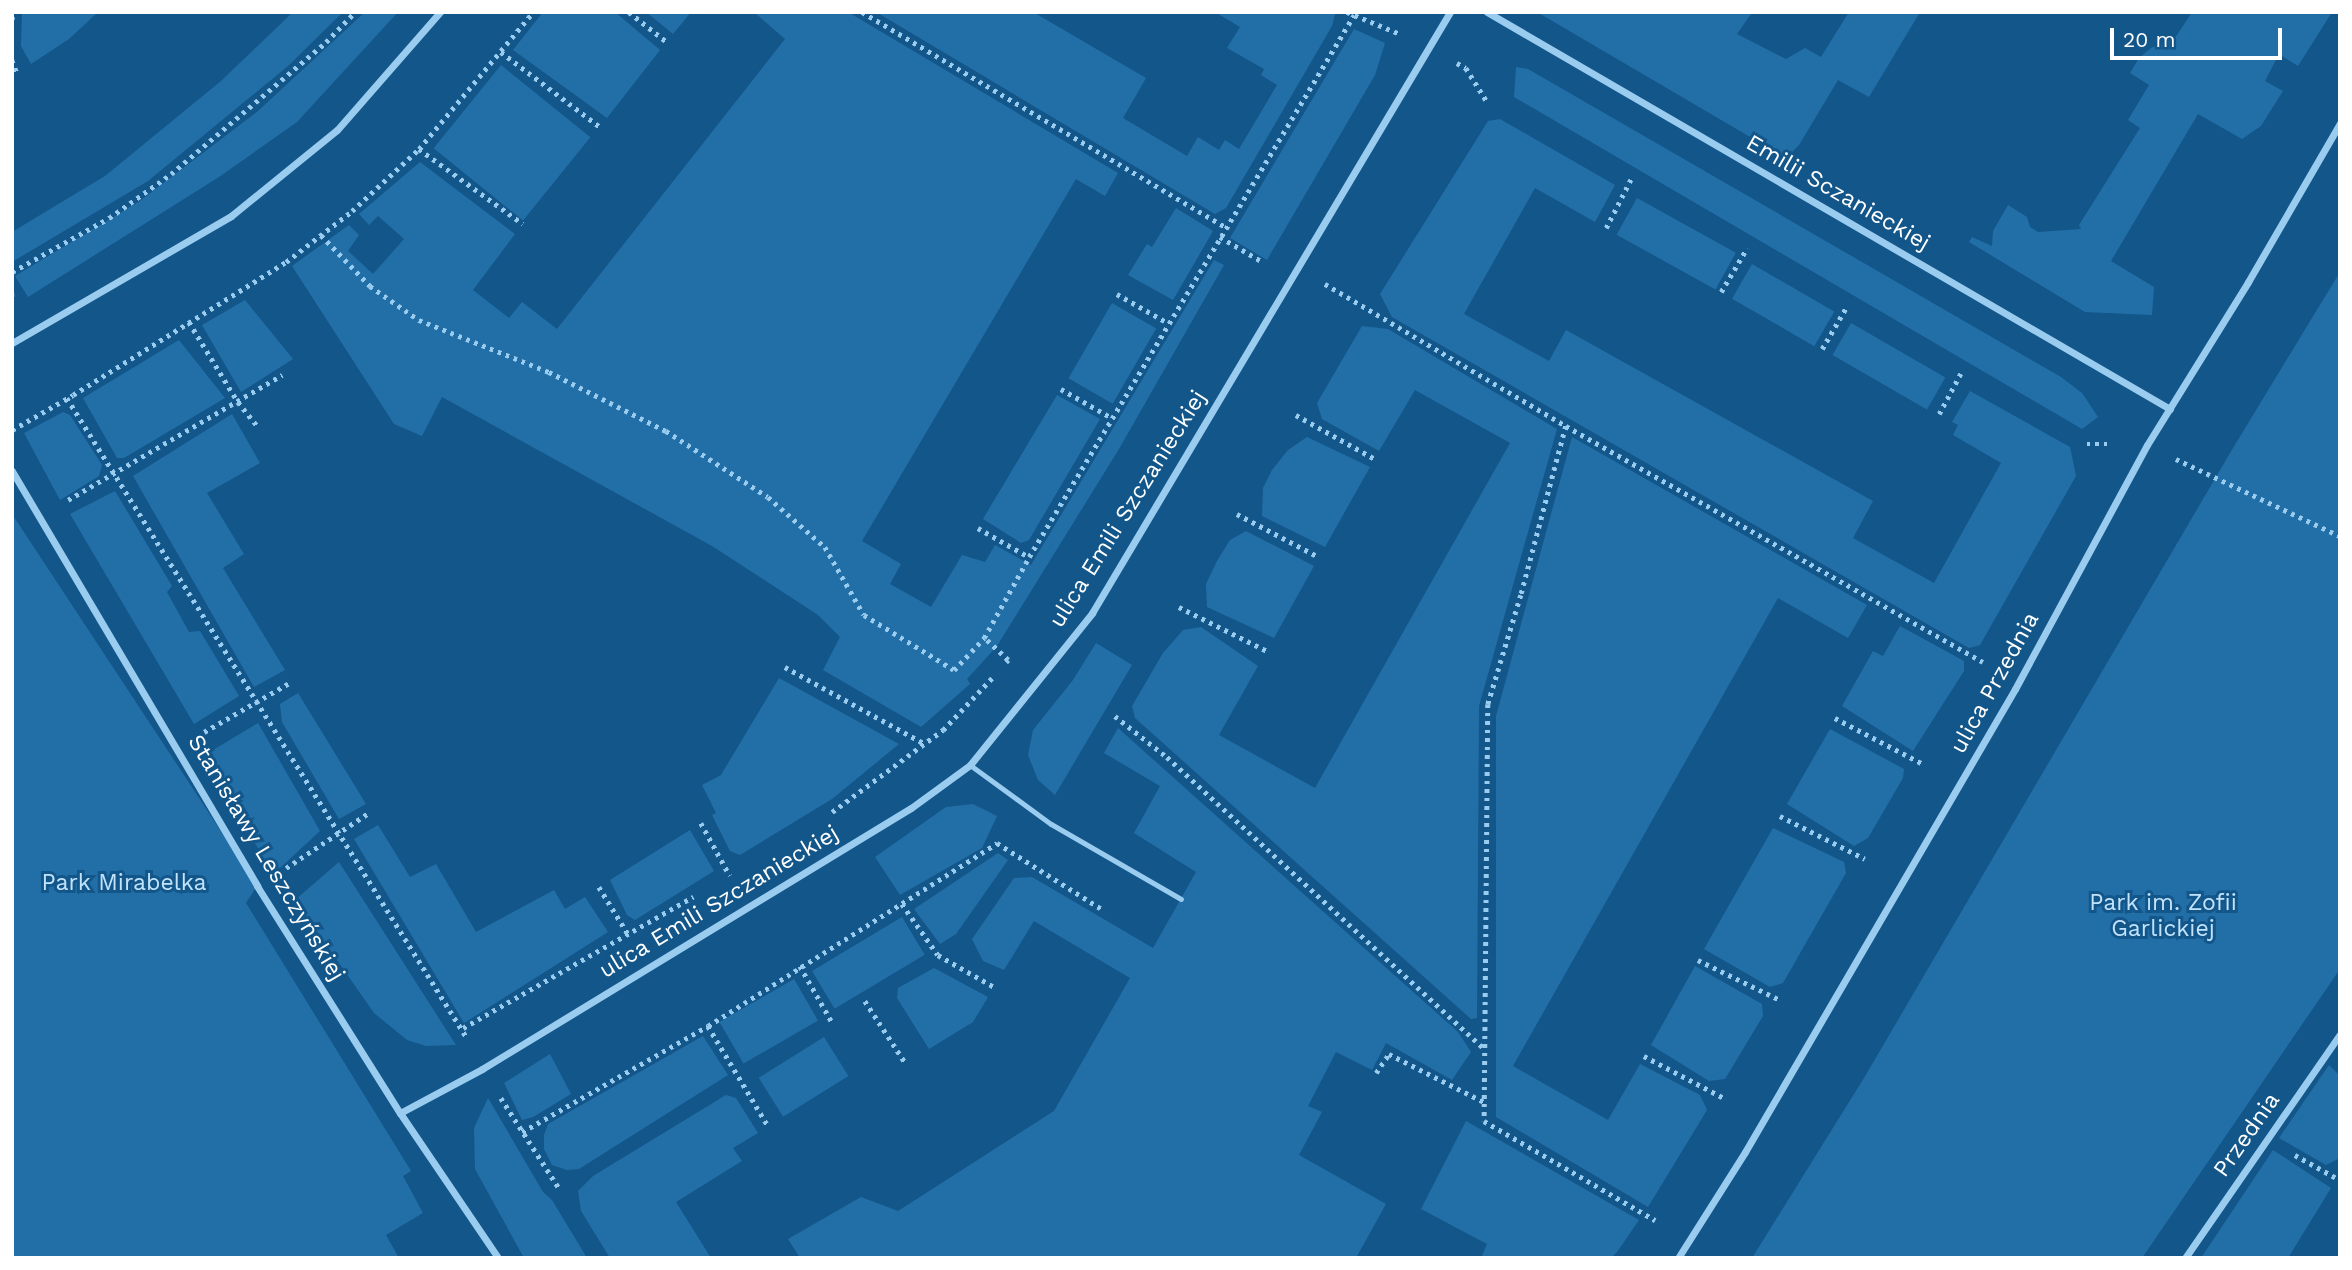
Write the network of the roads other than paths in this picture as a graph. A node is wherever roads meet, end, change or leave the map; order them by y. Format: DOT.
graph roads {
  1 [pos="440,12"];
  2 [pos="1450,12"];
  3 [pos="1486,12"];
  4 [pos="2340,123"];
  5 [pos="12,343"];
  6 [pos="2170,409"];
  7 [pos="12,471"];
  8 [pos="970,765"];
  9 [pos="1181,899"];
  10 [pos="2340,1034"];
  11 [pos="400,1113"];
  12 [pos="498,1258"];
  13 [pos="1678,1258"];
  14 [pos="2185,1258"];
  1 -- 5 [label="street"];
  2 -- 8 [label="street, ulica Emili Szczanieckiej"];
  3 -- 6 [label="street, Emilii Sczanieckiej"];
  4 -- 6 [label="street, ulica Przednia"];
  6 -- 13 [label="street, ulica Przednia"];
  7 -- 11 [label="street, Stanisławy Leszczyńskiej"];
  8 -- 9 [label="lane"];
  8 -- 11 [label="street, ulica Emili Szczanieckiej"];
  10 -- 14 [label="street, Przednia"];
  11 -- 12 [label="street, Stanisławy Leszczyńskiej"];
}
